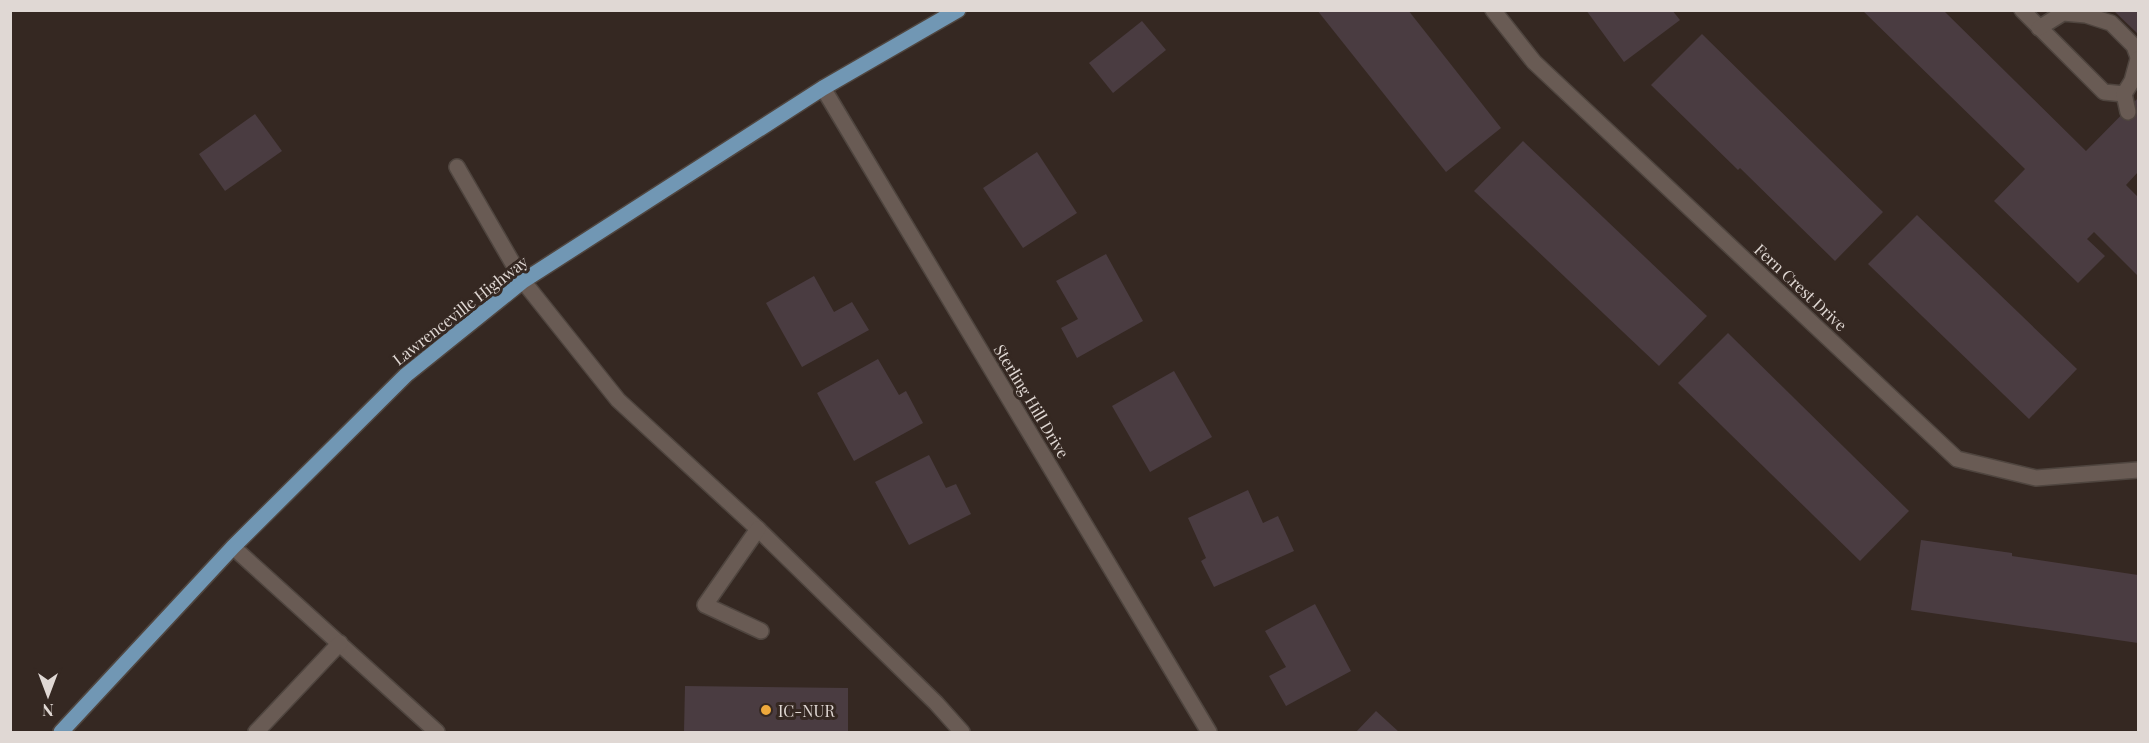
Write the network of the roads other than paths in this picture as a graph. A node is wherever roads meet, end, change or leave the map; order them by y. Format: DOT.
graph roads {
  1 [pos="958,10"];
  2 [pos="1492,10"];
  3 [pos="2022,10"];
  4 [pos="2039,28"];
  5 [pos="2139,58"];
  6 [pos="824,88"];
  7 [pos="2124,94"];
  8 [pos="2128,112"];
  9 [pos="457,167"];
  10 [pos="523,281"];
  11 [pos="2139,470"];
  12 [pos="758,528"];
  13 [pos="233,546"];
  14 [pos="761,632"];
  15 [pos="340,643"];
  16 [pos="61,732"];
  17 [pos="255,732"];
  18 [pos="436,732"];
  19 [pos="962,732"];
  20 [pos="1209,732"];
  1 -- 6 [label="main road, Lawrenceville Highway"];
  2 -- 11 [label="street, Fern Crest Drive"];
  3 -- 4 [label="street"];
  4 -- 5 [label="street"];
  4 -- 7 [label="street"];
  5 -- 7 [label="street"];
  6 -- 10 [label="main road, Lawrenceville Highway"];
  6 -- 20 [label="street, Sterling Hill Drive"];
  7 -- 8 [label="street"];
  9 -- 10 [label="street"];
  10 -- 12 [label="street"];
  10 -- 13 [label="main road, Lawrenceville Highway"];
  12 -- 14 [label="street"];
  12 -- 19 [label="street"];
  13 -- 15 [label="street"];
  13 -- 16 [label="main road, Lawrenceville Highway"];
  15 -- 17 [label="street"];
  15 -- 18 [label="street"];
}
